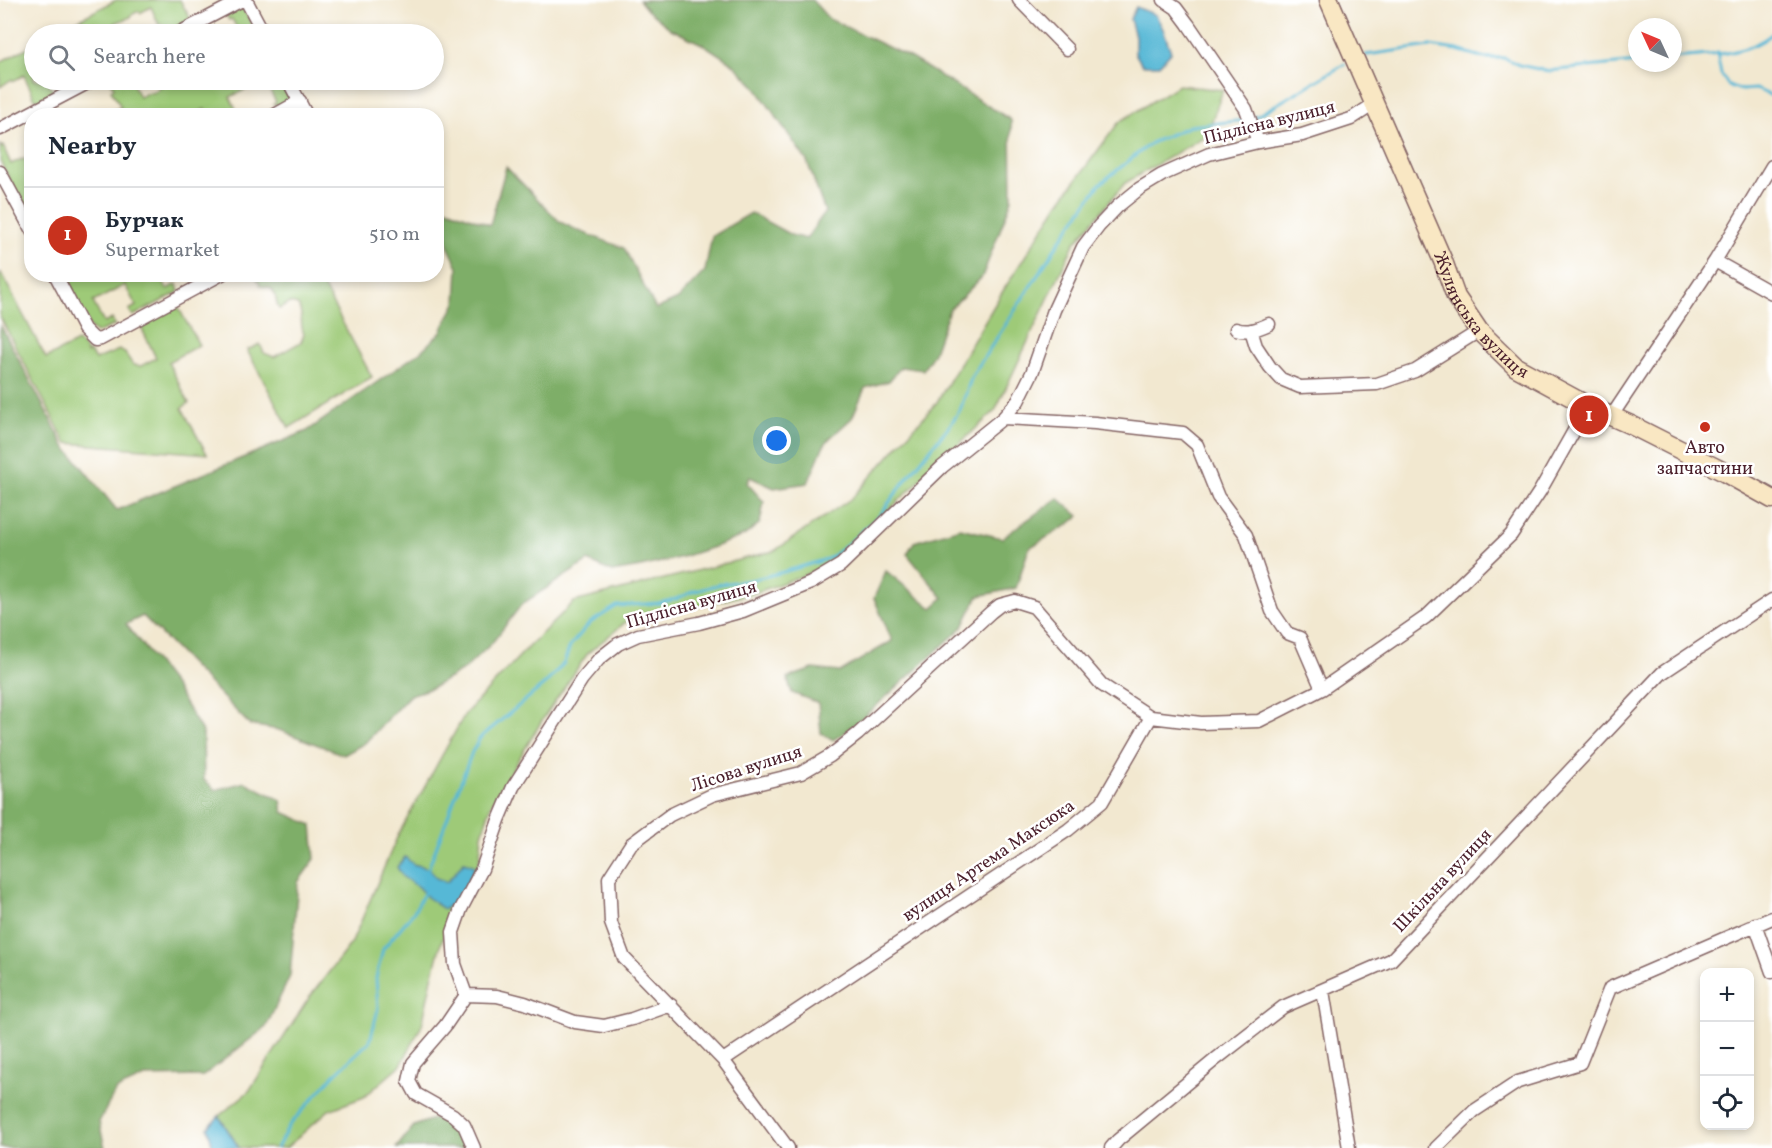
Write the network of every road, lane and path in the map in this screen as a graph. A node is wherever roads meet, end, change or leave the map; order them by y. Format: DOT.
graph roads {
  1 [pos="244,0"];
  2 [pos="1019,0"];
  3 [pos="1164,0"];
  4 [pos="1334,1"];
  5 [pos="197,24"];
  6 [pos="258,24"];
  7 [pos="1067,49"];
  8 [pos="74,90"];
  9 [pos="294,90"];
  10 [pos="300,101"];
  11 [pos="1374,104"];
  12 [pos="40,108"];
  13 [pos="287,108"];
  14 [pos="304,108"];
  15 [pos="24,116"];
  16 [pos="0,129"];
  17 [pos="1258,142"];
  18 [pos="1772,166"];
  19 [pos="0,172"];
  20 [pos="24,216"];
  21 [pos="1715,261"];
  22 [pos="59,282"];
  23 [pos="207,282"];
  24 [pos="1772,293"];
  25 [pos="1269,324"];
  26 [pos="1236,328"];
  27 [pos="1251,330"];
  28 [pos="1479,331"];
  29 [pos="1588,406"];
  30 [pos="1611,417"];
  31 [pos="1003,418"];
  32 [pos="1772,499"];
  33 [pos="1772,600"];
  34 [pos="1322,689"];
  35 [pos="1152,717"];
  36 [pos="1772,918"];
  37 [pos="1755,924"];
  38 [pos="1772,972"];
  39 [pos="1323,990"];
  40 [pos="465,995"];
  41 [pos="671,1005"];
  42 [pos="723,1060"];
  43 [pos="474,1148"];
  44 [pos="788,1148"];
  45 [pos="1111,1148"];
  46 [pos="1349,1148"];
  47 [pos="1436,1148"];
  1 -- 5 [label="street"];
  1 -- 6 [label="street"];
  2 -- 7 [label="street"];
  3 -- 17 [label="street"];
  4 -- 11 [label="street, Жулянська вулиця"];
  8 -- 12 [label="street"];
  9 -- 10 [label="street"];
  10 -- 13 [label="street"];
  10 -- 14 [label="street"];
  11 -- 17 [label="street, Підлісна вулиця"];
  11 -- 28 [label="street, Жулянська вулиця"];
  15 -- 16 [label="street"];
  17 -- 31 [label="street, Підлісна вулиця"];
  18 -- 21 [label="street"];
  19 -- 20 [label="street"];
  21 -- 24 [label="street"];
  21 -- 30 [label="street"];
  22 -- 23 [label="street"];
  25 -- 27 [label="street"];
  26 -- 27 [label="street"];
  27 -- 28 [label="street"];
  28 -- 29 [label="street, Жулянська вулиця"];
  29 -- 30 [label="street, Жулянська вулиця"];
  29 -- 34 [label="street"];
  30 -- 32 [label="street, Жулянська вулиця"];
  31 -- 34 [label="street"];
  31 -- 40 [label="street, Підлісна вулиця"];
  33 -- 39 [label="street, Шкільна вулиця"];
  34 -- 35 [label="street"];
  35 -- 41 [label="street, Лісова вулиця"];
  35 -- 42 [label="street, вулиця Артема Максюка"];
  36 -- 37 [label="street"];
  37 -- 38 [label="street"];
  37 -- 47 [label="street"];
  39 -- 45 [label="street, Шкільна вулиця"];
  39 -- 46 [label="street"];
  40 -- 41 [label="street"];
  40 -- 43 [label="street"];
  41 -- 42 [label="street, Лісова вулиця"];
  42 -- 44 [label="street, Лісова вулиця"];
}
